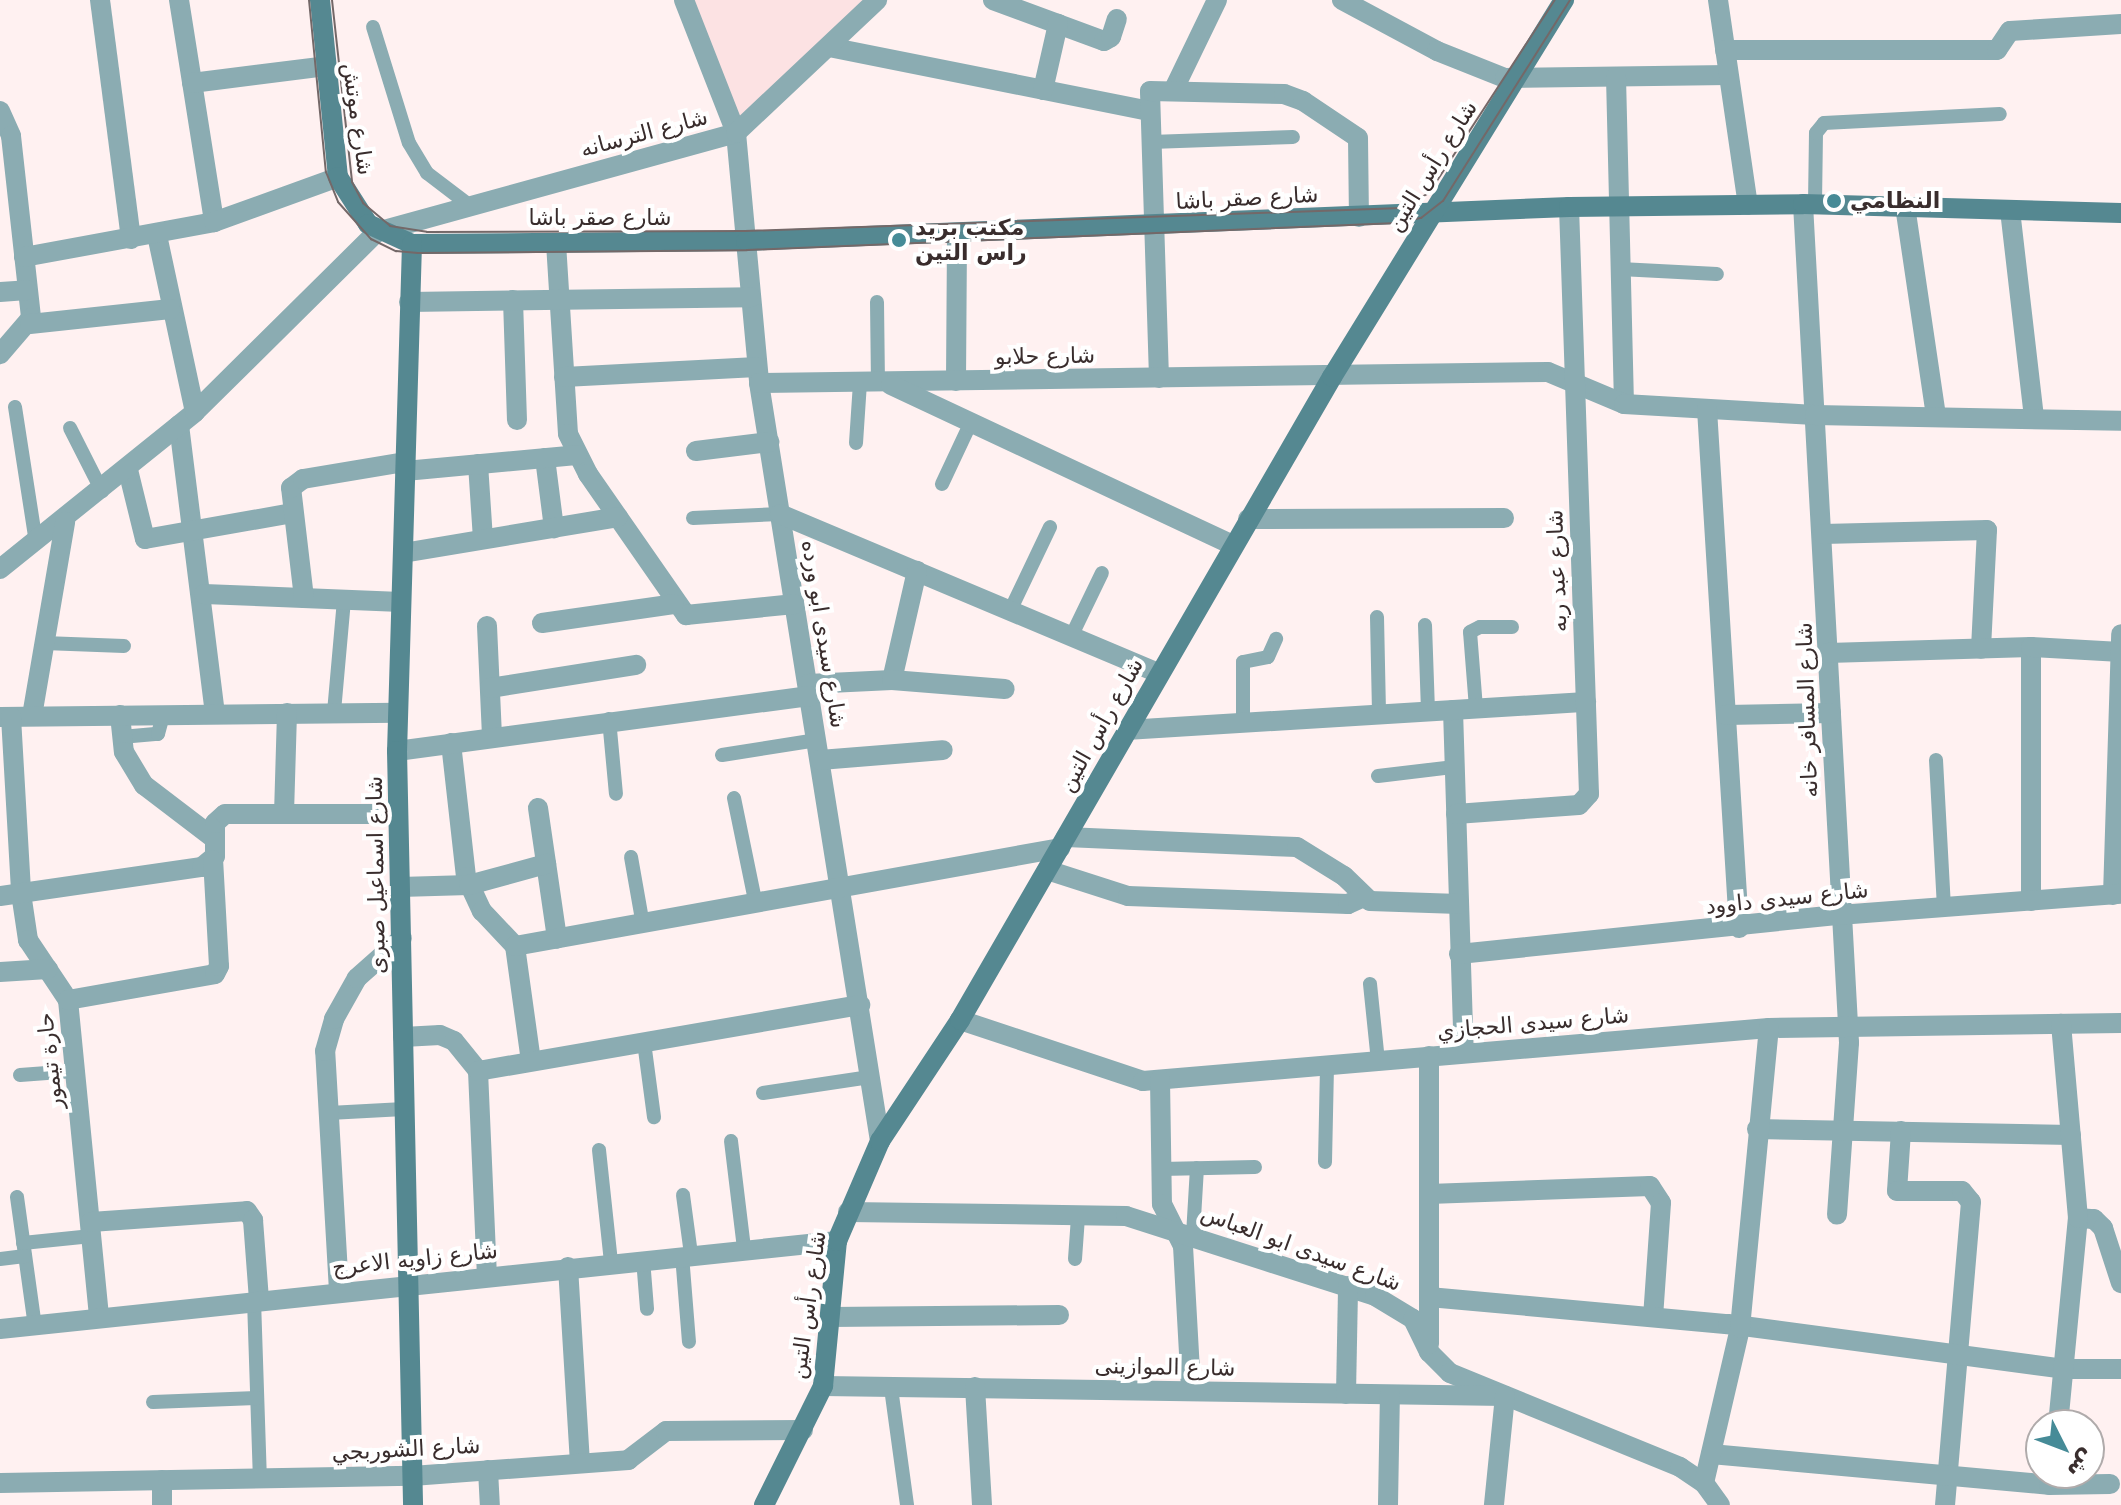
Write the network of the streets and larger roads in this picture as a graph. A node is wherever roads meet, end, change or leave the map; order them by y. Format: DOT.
graph roads {
  1 [pos="100,0"];
  2 [pos="179,0"];
  3 [pos="320,0"];
  4 [pos="877,0"];
  5 [pos="993,0"];
  6 [pos="1217,0"];
  7 [pos="1342,0"];
  8 [pos="1564,0"];
  9 [pos="1718,0"];
  10 [pos="690,3"];
  11 [pos="1117,19"];
  12 [pos="1058,24"];
  13 [pos="2121,24"];
  14 [pos="829,47"];
  15 [pos="1725,50"];
  16 [pos="326,66"];
  17 [pos="1728,75"];
  18 [pos="1616,77"];
  19 [pos="1514,80"];
  20 [pos="192,83"];
  21 [pos="1043,90"];
  22 [pos="1173,91"];
  23 [pos="0,111"];
  24 [pos="1149,111"];
  25 [pos="736,133"];
  26 [pos="7,170"];
  27 [pos="338,177"];
  28 [pos="1809,204"];
  29 [pos="1748,205"];
  30 [pos="1905,206"];
  31 [pos="1569,207"];
  32 [pos="1619,207"];
  33 [pos="2010,210"];
  34 [pos="2121,213"];
  35 [pos="1429,215"];
  36 [pos="1359,217"];
  37 [pos="214,222"];
  38 [pos="1153,226"];
  39 [pos="377,232"];
  40 [pos="957,233"];
  41 [pos="157,235"];
  42 [pos="131,239"];
  43 [pos="746,241"];
  44 [pos="556,243"];
  45 [pos="412,244"];
  46 [pos="24,257"];
  47 [pos="27,290"];
  48 [pos="0,292"];
  49 [pos="751,297"];
  50 [pos="513,300"];
  51 [pos="559,300"];
  52 [pos="409,302"];
  53 [pos="170,309"];
  54 [pos="30,324"];
  55 [pos="0,354"];
  56 [pos="758,375"];
  57 [pos="564,377"];
  58 [pos="1332,377"];
  59 [pos="1159,378"];
  60 [pos="956,381"];
  61 [pos="874,382"];
  62 [pos="1575,383"];
  63 [pos="1624,404"];
  64 [pos="1707,409"];
  65 [pos="1815,415"];
  66 [pos="1936,415"];
  67 [pos="2034,417"];
  68 [pos="187,418"];
  69 [pos="517,420"];
  70 [pos="2121,421"];
  71 [pos="769,442"];
  72 [pos="696,451"];
  73 [pos="576,455"];
  74 [pos="545,458"];
  75 [pos="478,464"];
  76 [pos="405,466"];
  77 [pos="128,470"];
  78 [pos="292,513"];
  79 [pos="780,514"];
  80 [pos="618,517"];
  81 [pos="1504,518"];
  82 [pos="1248,519"];
  83 [pos="65,522"];
  84 [pos="554,528"];
  85 [pos="194,531"];
  86 [pos="1823,534"];
  87 [pos="483,539"];
  88 [pos="1232,545"];
  89 [pos="403,553"];
  90 [pos="0,569"];
  91 [pos="917,571"];
  92 [pos="204,594"];
  93 [pos="304,598"];
  94 [pos="401,602"];
  95 [pos="674,604"];
  96 [pos="794,604"];
  97 [pos="542,623"];
  98 [pos="487,626"];
  99 [pos="2121,634"];
  100 [pos="2031,647"];
  101 [pos="1981,649"];
  102 [pos="2120,652"];
  103 [pos="1828,653"];
  104 [pos="636,665"];
  105 [pos="1158,673"];
  106 [pos="892,680"];
  107 [pos="490,688"];
  108 [pos="1005,689"];
  109 [pos="808,690"];
  110 [pos="1586,702"];
  111 [pos="1453,710"];
  112 [pos="287,713"];
  113 [pos="398,713"];
  114 [pos="1831,713"];
  115 [pos="215,714"];
  116 [pos="120,715"];
  117 [pos="1726,715"];
  118 [pos="14,717"];
  119 [pos="1126,730"];
  120 [pos="492,737"];
  121 [pos="451,743"];
  122 [pos="818,750"];
  123 [pos="943,750"];
  124 [pos="397,751"];
  125 [pos="538,808"];
  126 [pos="284,814"];
  127 [pos="398,814"];
  128 [pos="1456,814"];
  129 [pos="215,839"];
  130 [pos="1063,842"];
  131 [pos="213,860"];
  132 [pos="546,864"];
  133 [pos="1047,870"];
  134 [pos="469,885"];
  135 [pos="400,887"];
  136 [pos="841,891"];
  137 [pos="21,893"];
  138 [pos="2117,895"];
  139 [pos="0,896"];
  140 [pos="1364,897"];
  141 [pos="2031,901"];
  142 [pos="1459,904"];
  143 [pos="1839,915"];
  144 [pos="1739,928"];
  145 [pos="402,938"];
  146 [pos="557,939"];
  147 [pos="515,946"];
  148 [pos="1459,954"];
  149 [pos="48,969"];
  150 [pos="0,972"];
  151 [pos="68,1000"];
  152 [pos="860,1005"];
  153 [pos="960,1020"];
  154 [pos="2121,1023"];
  155 [pos="1847,1024"];
  156 [pos="2061,1024"];
  157 [pos="1769,1028"];
  158 [pos="403,1037"];
  159 [pos="1464,1053"];
  160 [pos="1429,1056"];
  161 [pos="531,1061"];
  162 [pos="478,1071"];
  163 [pos="1160,1080"];
  164 [pos="1757,1129"];
  165 [pos="1842,1129"];
  166 [pos="1901,1131"];
  167 [pos="2071,1135"];
  168 [pos="880,1141"];
  169 [pos="1429,1194"];
  170 [pos="848,1212"];
  171 [pos="1837,1215"];
  172 [pos="2078,1218"];
  173 [pos="92,1229"];
  174 [pos="1184,1232"];
  175 [pos="837,1241"];
  176 [pos="568,1267"];
  177 [pos="487,1275"];
  178 [pos="407,1283"];
  179 [pos="2121,1283"];
  180 [pos="1348,1286"];
  181 [pos="339,1291"];
  182 [pos="1429,1297"];
  183 [pos="257,1300"];
  184 [pos="1059,1315"];
  185 [pos="99,1317"];
  186 [pos="830,1317"];
  187 [pos="1653,1317"];
  188 [pos="1740,1328"];
  189 [pos="0,1329"];
  190 [pos="1429,1352"];
  191 [pos="1957,1357"];
  192 [pos="2066,1369"];
  193 [pos="2121,1369"];
  194 [pos="823,1386"];
  195 [pos="975,1387"];
  196 [pos="1191,1391"];
  197 [pos="1346,1394"];
  198 [pos="1390,1395"];
  199 [pos="1505,1396"];
  200 [pos="2060,1409"];
  201 [pos="803,1430"];
  202 [pos="1711,1454"];
  203 [pos="580,1463"];
  204 [pos="488,1470"];
  205 [pos="412,1476"];
  206 [pos="1948,1477"];
  207 [pos="2025,1479"];
  208 [pos="162,1480"];
  209 [pos="0,1483"];
  210 [pos="1704,1483"];
  211 [pos="2105,1484"];
  212 [pos="2110,1484"];
  213 [pos="162,1505"];
  214 [pos="413,1505"];
  215 [pos="490,1505"];
  216 [pos="764,1505"];
  217 [pos="982,1505"];
  218 [pos="1388,1505"];
  219 [pos="1494,1505"];
  220 [pos="1720,1505"];
  221 [pos="1945,1505"];
  1 -- 42 [label="street"];
  2 -- 20 [label="street"];
  3 -- 16 [label="main road, شارع موتش"];
  4 -- 14 [label="street, شارع الترسانه"];
  5 -- 12 [label="street"];
  6 -- 22 [label="street"];
  7 -- 19 [label="street"];
  8 -- 19 [label="main road, شارع رأس التين"];
  9 -- 15 [label="street"];
  10 -- 25 [label="street, شارع سيدى ابو ورده"];
  11 -- 12 [label="street"];
  12 -- 21 [label="street"];
  13 -- 15 [label="street"];
  14 -- 21 [label="street"];
  14 -- 25 [label="street, شارع الترسانه"];
  15 -- 17 [label="street"];
  16 -- 20 [label="street"];
  16 -- 27 [label="main road, شارع موتش"];
  17 -- 18 [label="street"];
  17 -- 29 [label="street"];
  18 -- 19 [label="street"];
  18 -- 32 [label="street"];
  19 -- 35 [label="main road, شارع رأس التين"];
  20 -- 37 [label="street"];
  21 -- 24 [label="street"];
  22 -- 24 [label="street"];
  22 -- 36 [label="street"];
  23 -- 26 [label="street"];
  24 -- 38 [label="street"];
  25 -- 39 [label="street, شارع الترسانه"];
  25 -- 43 [label="street, شارع سيدى ابو ورده"];
  26 -- 46 [label="street"];
  27 -- 37 [label="street"];
  27 -- 39 [label="main road, شارع موتش"];
  28 -- 29 [label="main road, شارع صقر باشا"];
  28 -- 30 [label="main road, شارع صقر باشا"];
  28 -- 65 [label="street, شارع المسافر خانه"];
  29 -- 32 [label="main road, شارع صقر باشا"];
  30 -- 33 [label="main road, شارع صقر باشا"];
  30 -- 66 [label="street"];
  31 -- 32 [label="main road, شارع صقر باشا"];
  31 -- 35 [label="main road, شارع صقر باشا"];
  31 -- 62 [label="street, شارع عبد ربه"];
  32 -- 63 [label="street"];
  33 -- 34 [label="main road, شارع صقر باشا"];
  33 -- 67 [label="street"];
  35 -- 36 [label="main road, شارع صقر باشا"];
  35 -- 58 [label="main road, شارع رأس التين"];
  36 -- 38 [label="main road, شارع صقر باشا"];
  37 -- 41 [label="street"];
  38 -- 40 [label="main road, شارع صقر باشا"];
  38 -- 59 [label="street"];
  39 -- 45 [label="main road, شارع صقر باشا"];
  39 -- 68 [label="street"];
  40 -- 43 [label="main road, شارع صقر باشا"];
  40 -- 60 [label="street"];
  41 -- 42 [label="street"];
  41 -- 53 [label="street"];
  42 -- 46 [label="street"];
  43 -- 44 [label="main road, شارع صقر باشا"];
  43 -- 49 [label="street, شارع سيدى ابو ورده"];
  44 -- 45 [label="main road, شارع صقر باشا"];
  44 -- 51 [label="street"];
  45 -- 52 [label="main road, شارع اسماعيل صبرى"];
  46 -- 47 [label="street"];
  47 -- 48 [label="street"];
  47 -- 54 [label="street"];
  49 -- 51 [label="street"];
  49 -- 56 [label="street, شارع سيدى ابو ورده"];
  50 -- 51 [label="street"];
  50 -- 52 [label="street"];
  50 -- 69 [label="street"];
  51 -- 57 [label="street"];
  52 -- 76 [label="main road, شارع اسماعيل صبرى"];
  53 -- 54 [label="street"];
  53 -- 68 [label="street"];
  54 -- 55 [label="street"];
  56 -- 57 [label="street, شارع حلابو"];
  56 -- 61 [label="street, شارع حلابو"];
  56 -- 71 [label="street, شارع سيدى ابو ورده"];
  57 -- 73 [label="street"];
  58 -- 59 [label="street, شارع حلابو"];
  58 -- 62 [label="street, شارع حلابو"];
  58 -- 82 [label="main road, شارع رأس التين"];
  59 -- 60 [label="street, شارع حلابو"];
  60 -- 61 [label="street, شارع حلابو"];
  61 -- 88 [label="street"];
  62 -- 63 [label="street, شارع حلابو"];
  62 -- 110 [label="street, شارع عبد ربه"];
  63 -- 64 [label="street, شارع حلابو"];
  64 -- 65 [label="street, شارع حلابو"];
  64 -- 117 [label="street"];
  65 -- 66 [label="street, شارع حلابو"];
  65 -- 86 [label="street, شارع المسافر خانه"];
  66 -- 67 [label="street, شارع حلابو"];
  67 -- 70 [label="street, شارع حلابو"];
  68 -- 77 [label="street"];
  68 -- 85 [label="street"];
  71 -- 72 [label="street"];
  71 -- 79 [label="street, شارع سيدى ابو ورده"];
  73 -- 74 [label="street"];
  73 -- 80 [label="street"];
  74 -- 75 [label="street"];
  74 -- 84 [label="street"];
  75 -- 76 [label="street"];
  75 -- 87 [label="street"];
  76 -- 78 [label="street"];
  76 -- 89 [label="main road, شارع اسماعيل صبرى"];
  77 -- 83 [label="street"];
  77 -- 85 [label="street"];
  78 -- 85 [label="street"];
  78 -- 93 [label="street"];
  79 -- 91 [label="street"];
  79 -- 96 [label="street, شارع سيدى ابو ورده"];
  80 -- 84 [label="street"];
  80 -- 95 [label="street"];
  81 -- 82 [label="street"];
  82 -- 88 [label="main road, شارع رأس التين"];
  83 -- 90 [label="street"];
  83 -- 118 [label="street, حارة تيمور"];
  84 -- 87 [label="street"];
  85 -- 92 [label="street"];
  86 -- 101 [label="street"];
  86 -- 103 [label="street, شارع المسافر خانه"];
  87 -- 89 [label="street"];
  88 -- 105 [label="main road, شارع رأس التين"];
  89 -- 94 [label="main road, شارع اسماعيل صبرى"];
  91 -- 105 [label="street"];
  91 -- 106 [label="street"];
  92 -- 93 [label="street"];
  92 -- 115 [label="street"];
  93 -- 94 [label="street"];
  94 -- 113 [label="main road, شارع اسماعيل صبرى"];
  95 -- 96 [label="street"];
  95 -- 97 [label="street"];
  96 -- 109 [label="street, شارع سيدى ابو ورده"];
  98 -- 107 [label="street"];
  99 -- 102 [label="street"];
  100 -- 101 [label="street"];
  100 -- 102 [label="street"];
  100 -- 141 [label="street"];
  101 -- 103 [label="street"];
  102 -- 138 [label="street"];
  103 -- 114 [label="street, شارع المسافر خانه"];
  104 -- 107 [label="street"];
  105 -- 119 [label="main road, شارع رأس التين"];
  106 -- 108 [label="street"];
  106 -- 109 [label="street"];
  107 -- 120 [label="street"];
  109 -- 120 [label="street"];
  109 -- 122 [label="street, شارع سيدى ابو ورده"];
  110 -- 111 [label="street"];
  110 -- 128 [label="street, شارع عبد ربه"];
  111 -- 119 [label="street"];
  111 -- 128 [label="street"];
  112 -- 113 [label="street"];
  112 -- 115 [label="street"];
  112 -- 126 [label="street"];
  113 -- 124 [label="main road, شارع اسماعيل صبرى"];
  114 -- 117 [label="street"];
  114 -- 143 [label="street, شارع المسافر خانه"];
  115 -- 116 [label="street"];
  116 -- 118 [label="street"];
  116 -- 129 [label="street"];
  117 -- 144 [label="street"];
  118 -- 137 [label="street, حارة تيمور"];
  119 -- 130 [label="main road, شارع رأس التين"];
  120 -- 121 [label="street"];
  121 -- 124 [label="street"];
  121 -- 134 [label="street"];
  122 -- 123 [label="street"];
  122 -- 136 [label="street, شارع سيدى ابو ورده"];
  124 -- 127 [label="main road, شارع اسماعيل صبرى"];
  125 -- 132 [label="street"];
  126 -- 127 [label="street"];
  126 -- 129 [label="street"];
  127 -- 135 [label="main road, شارع اسماعيل صبرى"];
  128 -- 142 [label="street"];
  129 -- 131 [label="street"];
  130 -- 133 [label="main road, شارع رأس التين"];
  130 -- 136 [label="street"];
  130 -- 140 [label="street"];
  131 -- 137 [label="street"];
  131 -- 151 [label="street"];
  132 -- 134 [label="street"];
  132 -- 146 [label="street"];
  133 -- 140 [label="street"];
  133 -- 153 [label="main road, شارع رأس التين"];
  134 -- 135 [label="street"];
  134 -- 147 [label="street"];
  135 -- 145 [label="main road, شارع اسماعيل صبرى"];
  136 -- 146 [label="street"];
  136 -- 152 [label="street, شارع سيدى ابو ورده"];
  137 -- 139 [label="street"];
  137 -- 149 [label="street, حارة تيمور"];
  138 -- 141 [label="street, شارع سيدى داوود"];
  140 -- 142 [label="street"];
  141 -- 143 [label="street, شارع سيدى داوود"];
  142 -- 148 [label="street"];
  143 -- 144 [label="street, شارع سيدى داوود"];
  143 -- 155 [label="street, شارع المسافر خانه"];
  144 -- 148 [label="street, شارع سيدى داوود"];
  145 -- 158 [label="main road, شارع اسماعيل صبرى"];
  145 -- 181 [label="street"];
  146 -- 147 [label="street"];
  147 -- 161 [label="street"];
  148 -- 159 [label="street"];
  149 -- 150 [label="street"];
  149 -- 151 [label="street, حارة تيمور"];
  151 -- 173 [label="street, حارة تيمور"];
  152 -- 161 [label="street"];
  152 -- 168 [label="street, شارع سيدى ابو ورده"];
  153 -- 163 [label="street, شارع سيدى الحجازي"];
  153 -- 168 [label="main road, شارع رأس التين"];
  154 -- 156 [label="street, شارع سيدى الحجازي"];
  155 -- 156 [label="street, شارع سيدى الحجازي"];
  155 -- 157 [label="street, شارع سيدى الحجازي"];
  155 -- 165 [label="street, شارع المسافر خانه"];
  156 -- 167 [label="street"];
  157 -- 159 [label="street, شارع سيدى الحجازي"];
  157 -- 164 [label="street"];
  158 -- 162 [label="street"];
  158 -- 178 [label="main road, شارع اسماعيل صبرى"];
  159 -- 160 [label="street, شارع سيدى الحجازي"];
  160 -- 163 [label="street, شارع سيدى الحجازي"];
  160 -- 169 [label="street"];
  161 -- 162 [label="street"];
  162 -- 177 [label="street"];
  163 -- 174 [label="street"];
  164 -- 165 [label="street"];
  164 -- 188 [label="street"];
  165 -- 166 [label="street"];
  165 -- 171 [label="street, شارع المسافر خانه"];
  166 -- 167 [label="street"];
  166 -- 191 [label="street"];
  167 -- 172 [label="street"];
  168 -- 170 [label="main road, شارع رأس التين"];
  169 -- 182 [label="street"];
  169 -- 187 [label="street"];
  170 -- 174 [label="street, شارع سيدى ابو العباس"];
  170 -- 175 [label="main road, شارع رأس التين"];
  172 -- 179 [label="street"];
  172 -- 192 [label="street"];
  173 -- 183 [label="street"];
  173 -- 185 [label="street, حارة تيمور"];
  174 -- 180 [label="street, شارع سيدى ابو العباس"];
  174 -- 196 [label="street"];
  175 -- 176 [label="street, شارع زاويه الاعرج"];
  175 -- 186 [label="main road, شارع رأس التين"];
  176 -- 177 [label="street, شارع زاويه الاعرج"];
  176 -- 203 [label="street"];
  177 -- 178 [label="street, شارع زاويه الاعرج"];
  178 -- 181 [label="street, شارع زاويه الاعرج"];
  178 -- 205 [label="main road, شارع اسماعيل صبرى"];
  180 -- 190 [label="street, شارع سيدى ابو العباس"];
  180 -- 197 [label="street"];
  181 -- 183 [label="street, شارع زاويه الاعرج"];
  182 -- 187 [label="street"];
  182 -- 190 [label="street"];
  183 -- 185 [label="street, شارع زاويه الاعرج"];
  184 -- 186 [label="street"];
  185 -- 189 [label="street, شارع زاويه الاعرج"];
  186 -- 194 [label="main road, شارع رأس التين"];
  187 -- 188 [label="street"];
  188 -- 191 [label="street"];
  188 -- 202 [label="street"];
  190 -- 199 [label="street, شارع سيدى ابو العباس"];
  191 -- 192 [label="street"];
  191 -- 206 [label="street"];
  192 -- 193 [label="street"];
  192 -- 200 [label="street"];
  194 -- 195 [label="street, شارع الموازينى"];
  194 -- 201 [label="main road, شارع رأس التين"];
  195 -- 196 [label="street, شارع الموازينى"];
  195 -- 217 [label="street"];
  196 -- 197 [label="street, شارع الموازينى"];
  197 -- 198 [label="street, شارع الموازينى"];
  198 -- 199 [label="street, شارع الموازينى"];
  198 -- 218 [label="street"];
  199 -- 210 [label="street, شارع سيدى ابو العباس"];
  199 -- 219 [label="street"];
  201 -- 203 [label="street, شارع الشوربجي"];
  201 -- 216 [label="main road, شارع رأس التين"];
  202 -- 206 [label="street"];
  202 -- 210 [label="street"];
  203 -- 204 [label="street, شارع الشوربجي"];
  204 -- 205 [label="street, شارع الشوربجي"];
  204 -- 215 [label="street"];
  205 -- 208 [label="street, شارع الشوربجي"];
  205 -- 214 [label="main road, شارع اسماعيل صبرى"];
  206 -- 207 [label="street"];
  206 -- 221 [label="street"];
  208 -- 209 [label="street, شارع الشوربجي"];
  208 -- 213 [label="street"];
  210 -- 220 [label="street, شارع سيدى ابو العباس"];
  211 -- 212 [label="street"];
}
